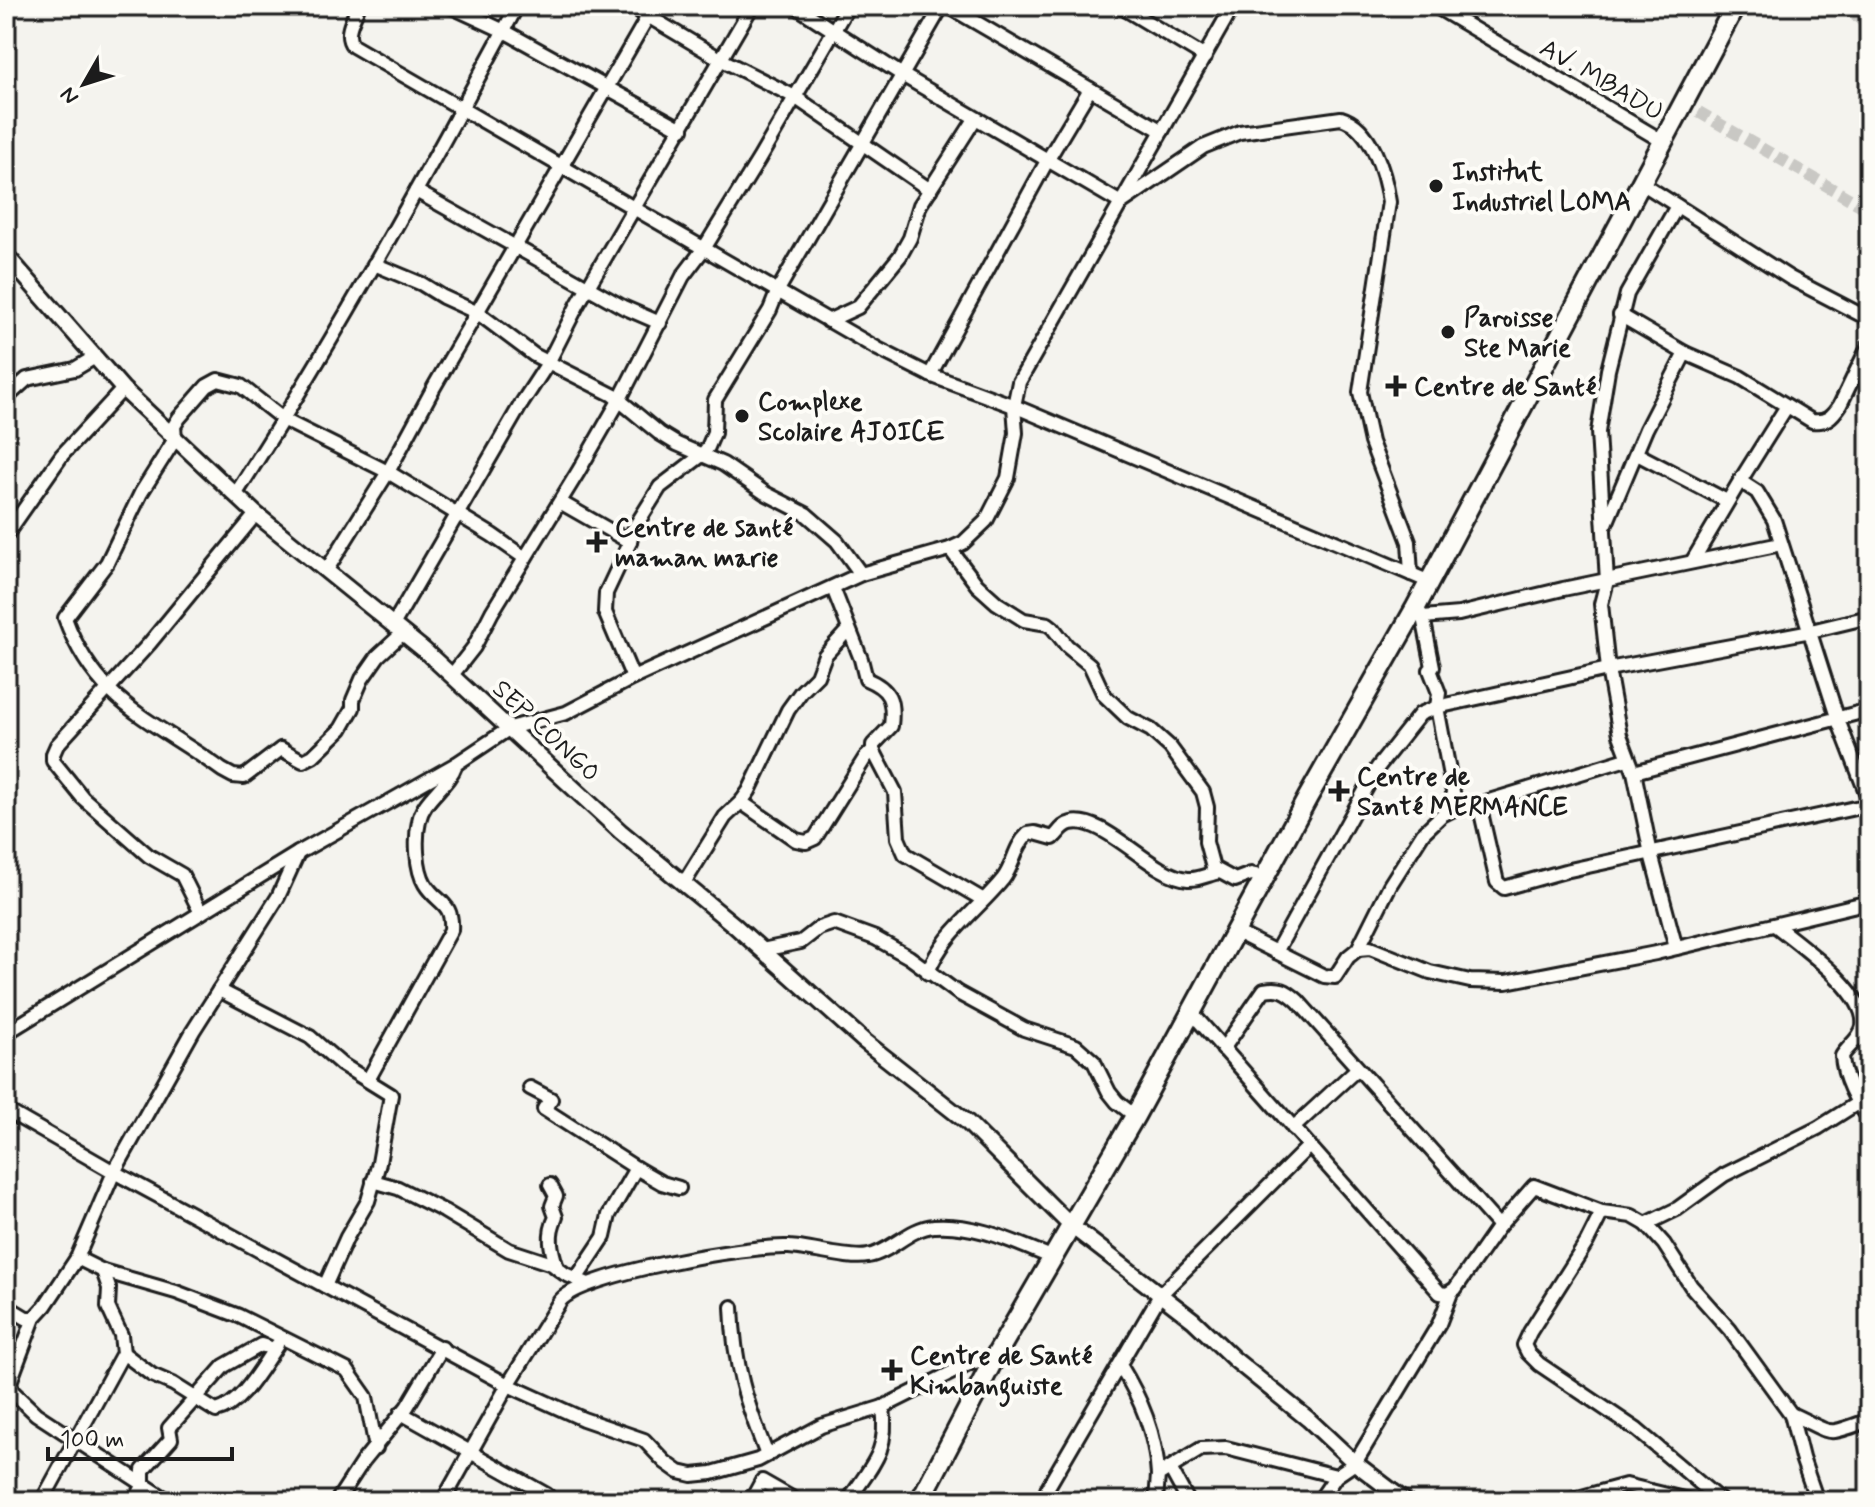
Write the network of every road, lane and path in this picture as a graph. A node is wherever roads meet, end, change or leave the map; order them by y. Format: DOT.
graph roads {
  1 [pos="358,6"];
  2 [pos="450,6"];
  3 [pos="517,6"];
  4 [pos="631,6"];
  5 [pos="752,6"];
  6 [pos="795,6"];
  7 [pos="848,6"];
  8 [pos="945,6"];
  9 [pos="1233,6"];
  10 [pos="1435,6"];
  11 [pos="1735,6"];
  12 [pos="1127,8"];
  13 [pos="651,12"];
  14 [pos="834,30"];
  15 [pos="504,31"];
  16 [pos="1205,57"];
  17 [pos="722,60"];
  18 [pos="904,76"];
  19 [pos="607,87"];
  20 [pos="1090,89"];
  21 [pos="795,97"];
  22 [pos="459,109"];
  23 [pos="975,119"];
  24 [pos="682,129"];
  25 [pos="1162,131"];
  26 [pos="1664,142"];
  27 [pos="863,145"];
  28 [pos="1047,161"];
  29 [pos="562,168"];
  30 [pos="1640,182"];
  31 [pos="930,190"];
  32 [pos="416,191"];
  33 [pos="1121,203"];
  34 [pos="1677,206"];
  35 [pos="636,208"];
  36 [pos="517,247"];
  37 [pos="705,247"];
  38 [pos="6,255"];
  39 [pos="374,264"];
  40 [pos="589,288"];
  41 [pos="778,290"];
  42 [pos="478,313"];
  43 [pos="1620,315"];
  44 [pos="1869,319"];
  45 [pos="828,321"];
  46 [pos="660,323"];
  47 [pos="1869,345"];
  48 [pos="1685,353"];
  49 [pos="95,357"];
  50 [pos="548,363"];
  51 [pos="930,375"];
  52 [pos="123,389"];
  53 [pos="6,398"];
  54 [pos="620,399"];
  55 [pos="1014,406"];
  56 [pos="1787,406"];
  57 [pos="284,420"];
  58 [pos="175,439"];
  59 [pos="1637,454"];
  60 [pos="702,455"];
  61 [pos="388,472"];
  62 [pos="1740,481"];
  63 [pos="235,495"];
  64 [pos="1727,501"];
  65 [pos="560,502"];
  66 [pos="457,513"];
  67 [pos="256,514"];
  68 [pos="1604,531"];
  69 [pos="6,535"];
  70 [pos="630,542"];
  71 [pos="1781,544"];
  72 [pos="950,549"];
  73 [pos="525,558"];
  74 [pos="1692,562"];
  75 [pos="326,571"];
  76 [pos="861,574"];
  77 [pos="1411,574"];
  78 [pos="1607,581"];
  79 [pos="1430,582"];
  80 [pos="833,588"];
  81 [pos="1420,612"];
  82 [pos="1869,617"];
  83 [pos="398,629"];
  84 [pos="848,630"];
  85 [pos="1811,631"];
  86 [pos="1608,669"];
  87 [pos="452,675"];
  88 [pos="633,678"];
  89 [pos="107,690"];
  90 [pos="1437,707"];
  91 [pos="1869,710"];
  92 [pos="1838,720"];
  93 [pos="510,728"];
  94 [pos="873,750"];
  95 [pos="1627,759"];
  96 [pos="456,764"];
  97 [pos="1634,772"];
  98 [pos="741,802"];
  99 [pos="1869,802"];
  100 [pos="1479,804"];
  101 [pos="1456,808"];
  102 [pos="298,853"];
  103 [pos="1651,854"];
  104 [pos="1219,872"];
  105 [pos="1265,877"];
  106 [pos="684,883"];
  107 [pos="982,899"];
  108 [pos="1869,902"];
  109 [pos="201,913"];
  110 [pos="1775,925"];
  111 [pos="1236,932"];
  112 [pos="1676,948"];
  113 [pos="1358,949"];
  114 [pos="762,950"];
  115 [pos="1276,952"];
  116 [pos="928,973"];
  117 [pos="219,990"];
  118 [pos="1191,1012"];
  119 [pos="6,1033"];
  120 [pos="1223,1049"];
  121 [pos="1357,1069"];
  122 [pos="368,1080"];
  123 [pos="530,1088"];
  124 [pos="1856,1104"];
  125 [pos="6,1110"];
  126 [pos="1135,1116"];
  127 [pos="1869,1117"];
  128 [pos="1293,1128"];
  129 [pos="1309,1146"];
  130 [pos="636,1168"];
  131 [pos="114,1172"];
  132 [pos="373,1181"];
  133 [pos="550,1185"];
  134 [pos="679,1188"];
  135 [pos="1602,1212"];
  136 [pos="1646,1224"];
  137 [pos="1070,1225"];
  138 [pos="1499,1226"];
  139 [pos="1051,1257"];
  140 [pos="77,1258"];
  141 [pos="557,1268"];
  142 [pos="103,1271"];
  143 [pos="582,1282"];
  144 [pos="325,1286"];
  145 [pos="1451,1293"];
  146 [pos="1160,1295"];
  147 [pos="6,1306"];
  148 [pos="732,1307"];
  149 [pos="34,1318"];
  150 [pos="283,1336"];
  151 [pos="442,1348"];
  152 [pos="274,1349"];
  153 [pos="123,1353"];
  154 [pos="995,1357"];
  155 [pos="1120,1365"];
  156 [pos="8,1384"];
  157 [pos="508,1385"];
  158 [pos="195,1399"];
  159 [pos="883,1407"];
  160 [pos="401,1413"];
  161 [pos="1791,1414"];
  162 [pos="1869,1420"];
  163 [pos="75,1439"];
  164 [pos="376,1448"];
  165 [pos="470,1452"];
  166 [pos="767,1455"];
  167 [pos="1355,1463"];
  168 [pos="1170,1468"];
  169 [pos="1158,1475"];
  170 [pos="1336,1476"];
  171 [pos="143,1486"];
  172 [pos="42,1501"];
  173 [pos="135,1501"];
  174 [pos="169,1501"];
  175 [pos="337,1501"];
  176 [pos="443,1501"];
  177 [pos="543,1501"];
  178 [pos="751,1501"];
  179 [pos="797,1501"];
  180 [pos="848,1501"];
  181 [pos="920,1501"];
  182 [pos="1044,1501"];
  183 [pos="1156,1501"];
  184 [pos="1188,1501"];
  185 [pos="1319,1501"];
  186 [pos="1405,1501"];
  187 [pos="1567,1501"];
  188 [pos="1692,1501"];
  189 [pos="1721,1501"];
  190 [pos="1817,1501"];
  1 -- 22 [label="street"];
  2 -- 15 [label="street"];
  3 -- 15 [label="street"];
  4 -- 13 [label="street"];
  5 -- 17 [label="street"];
  6 -- 14 [label="street"];
  7 -- 14 [label="street"];
  8 -- 18 [label="street"];
  8 -- 20 [label="street"];
  9 -- 16 [label="street"];
  10 -- 26 [label="street, AV. MBADU"];
  11 -- 26 [label="main road"];
  12 -- 16 [label="street"];
  13 -- 17 [label="street"];
  13 -- 19 [label="street"];
  14 -- 18 [label="street"];
  14 -- 21 [label="street"];
  15 -- 19 [label="street"];
  15 -- 22 [label="street"];
  16 -- 25 [label="street"];
  17 -- 21 [label="street"];
  17 -- 24 [label="street"];
  18 -- 23 [label="street"];
  18 -- 27 [label="street"];
  19 -- 24 [label="street"];
  19 -- 29 [label="street"];
  20 -- 25 [label="street"];
  20 -- 28 [label="street"];
  21 -- 27 [label="street"];
  21 -- 37 [label="street"];
  22 -- 29 [label="street"];
  22 -- 32 [label="street"];
  23 -- 28 [label="street"];
  23 -- 31 [label="street"];
  24 -- 35 [label="street"];
  25 -- 33 [label="street"];
  26 -- 30 [label="main road"];
  27 -- 31 [label="street"];
  27 -- 41 [label="street"];
  28 -- 33 [label="street"];
  28 -- 51 [label="street"];
  29 -- 35 [label="street"];
  29 -- 36 [label="street"];
  30 -- 34 [label="street"];
  30 -- 79 [label="main road"];
  31 -- 45 [label="street"];
  32 -- 36 [label="street"];
  32 -- 39 [label="street"];
  33 -- 55 [label="street"];
  33 -- 77 [label="street"];
  34 -- 43 [label="street"];
  34 -- 44 [label="street"];
  35 -- 37 [label="street"];
  35 -- 40 [label="street"];
  36 -- 40 [label="street"];
  36 -- 42 [label="street"];
  37 -- 41 [label="street"];
  37 -- 46 [label="street"];
  38 -- 49 [label="street, SEP CONGO"];
  39 -- 42 [label="street"];
  39 -- 57 [label="street"];
  40 -- 46 [label="street"];
  40 -- 50 [label="street"];
  41 -- 45 [label="street"];
  41 -- 60 [label="street"];
  42 -- 50 [label="street"];
  42 -- 61 [label="street"];
  43 -- 48 [label="street"];
  43 -- 68 [label="street"];
  45 -- 51 [label="street"];
  46 -- 54 [label="street"];
  47 -- 56 [label="street"];
  48 -- 56 [label="street"];
  48 -- 59 [label="street"];
  49 -- 52 [label="street, SEP CONGO"];
  49 -- 53 [label="street"];
  50 -- 54 [label="street"];
  50 -- 66 [label="street"];
  51 -- 55 [label="street"];
  52 -- 58 [label="street, SEP CONGO"];
  52 -- 69 [label="street"];
  54 -- 60 [label="street"];
  54 -- 65 [label="street"];
  55 -- 72 [label="street"];
  55 -- 77 [label="street"];
  56 -- 62 [label="street"];
  57 -- 58 [label="street"];
  57 -- 61 [label="street"];
  57 -- 63 [label="street"];
  58 -- 63 [label="street, SEP CONGO"];
  58 -- 89 [label="street"];
  59 -- 64 [label="street"];
  59 -- 68 [label="street"];
  60 -- 70 [label="street"];
  60 -- 76 [label="street"];
  61 -- 66 [label="street"];
  61 -- 75 [label="street"];
  62 -- 64 [label="street"];
  62 -- 71 [label="street"];
  63 -- 67 [label="street, SEP CONGO"];
  64 -- 74 [label="street"];
  65 -- 70 [label="street"];
  65 -- 73 [label="street"];
  66 -- 73 [label="street"];
  66 -- 83 [label="street"];
  67 -- 75 [label="street, SEP CONGO"];
  67 -- 89 [label="street"];
  68 -- 78 [label="street"];
  70 -- 88 [label="street"];
  71 -- 74 [label="street"];
  71 -- 85 [label="street"];
  72 -- 76 [label="street"];
  72 -- 104 [label="street"];
  73 -- 87 [label="street"];
  74 -- 78 [label="street"];
  75 -- 83 [label="street, SEP CONGO"];
  76 -- 80 [label="street"];
  77 -- 79 [label="street"];
  78 -- 81 [label="street"];
  78 -- 86 [label="street"];
  79 -- 81 [label="main road"];
  80 -- 84 [label="street"];
  80 -- 88 [label="street"];
  81 -- 90 [label="street"];
  81 -- 105 [label="main road"];
  82 -- 85 [label="street"];
  83 -- 87 [label="street, SEP CONGO"];
  83 -- 89 [label="street"];
  84 -- 94 [label="street"];
  84 -- 98 [label="street"];
  85 -- 86 [label="street"];
  85 -- 92 [label="street"];
  86 -- 90 [label="street"];
  86 -- 95 [label="street"];
  87 -- 93 [label="street, SEP CONGO"];
  88 -- 93 [label="street"];
  89 -- 109 [label="street"];
  90 -- 101 [label="street"];
  90 -- 115 [label="street"];
  91 -- 92 [label="street"];
  92 -- 97 [label="street"];
  92 -- 99 [label="street"];
  93 -- 96 [label="street"];
  93 -- 106 [label="street, SEP CONGO"];
  94 -- 98 [label="street"];
  94 -- 107 [label="street"];
  95 -- 97 [label="street"];
  95 -- 100 [label="street"];
  96 -- 102 [label="street"];
  96 -- 122 [label="street"];
  97 -- 103 [label="street"];
  98 -- 106 [label="street"];
  99 -- 103 [label="street"];
  100 -- 101 [label="street"];
  100 -- 103 [label="street"];
  101 -- 113 [label="street"];
  102 -- 109 [label="street"];
  102 -- 117 [label="street"];
  103 -- 112 [label="street"];
  104 -- 105 [label="street"];
  104 -- 107 [label="street"];
  105 -- 111 [label="main road"];
  106 -- 114 [label="street, SEP CONGO"];
  107 -- 116 [label="street"];
  108 -- 110 [label="street"];
  109 -- 119 [label="street"];
  110 -- 112 [label="street"];
  110 -- 124 [label="street"];
  111 -- 115 [label="street"];
  111 -- 118 [label="main road"];
  112 -- 113 [label="street"];
  113 -- 115 [label="street"];
  114 -- 116 [label="street"];
  114 -- 137 [label="street, SEP CONGO"];
  116 -- 126 [label="street"];
  117 -- 122 [label="street"];
  117 -- 131 [label="street"];
  118 -- 120 [label="street"];
  118 -- 126 [label="main road"];
  120 -- 121 [label="street"];
  120 -- 128 [label="street"];
  121 -- 128 [label="street"];
  121 -- 138 [label="street"];
  122 -- 132 [label="street"];
  123 -- 130 [label="street"];
  124 -- 127 [label="street"];
  124 -- 136 [label="street"];
  125 -- 131 [label="street"];
  126 -- 137 [label="main road"];
  128 -- 129 [label="street"];
  129 -- 145 [label="street"];
  129 -- 146 [label="street"];
  130 -- 134 [label="street"];
  130 -- 143 [label="street"];
  131 -- 140 [label="street"];
  131 -- 144 [label="street"];
  132 -- 141 [label="street"];
  132 -- 144 [label="street"];
  133 -- 141 [label="street"];
  135 -- 136 [label="street"];
  135 -- 138 [label="street"];
  135 -- 189 [label="street"];
  136 -- 161 [label="street"];
  137 -- 139 [label="main road"];
  137 -- 146 [label="street, SEP CONGO"];
  138 -- 145 [label="street"];
  139 -- 143 [label="street"];
  139 -- 154 [label="main road"];
  140 -- 142 [label="street"];
  140 -- 149 [label="street"];
  141 -- 143 [label="street"];
  142 -- 150 [label="street"];
  142 -- 153 [label="street"];
  143 -- 157 [label="street"];
  144 -- 151 [label="street"];
  145 -- 167 [label="street"];
  146 -- 155 [label="street"];
  146 -- 167 [label="street, SEP CONGO"];
  147 -- 149 [label="street"];
  148 -- 166 [label="street"];
  149 -- 156 [label="street"];
  150 -- 152 [label="street"];
  150 -- 164 [label="street"];
  151 -- 157 [label="street"];
  151 -- 160 [label="street"];
  152 -- 158 [label="street"];
  152 -- 158 [label="street"];
  153 -- 158 [label="street"];
  153 -- 163 [label="street"];
  154 -- 159 [label="street"];
  154 -- 181 [label="main road"];
  155 -- 169 [label="street"];
  155 -- 182 [label="street"];
  156 -- 163 [label="street"];
  157 -- 165 [label="street"];
  157 -- 166 [label="street"];
  158 -- 171 [label="street"];
  159 -- 166 [label="street"];
  159 -- 180 [label="street"];
  160 -- 164 [label="street"];
  160 -- 165 [label="street"];
  161 -- 162 [label="street"];
  161 -- 190 [label="street"];
  163 -- 171 [label="street"];
  163 -- 172 [label="street"];
  164 -- 175 [label="street"];
  165 -- 176 [label="street"];
  165 -- 177 [label="street"];
  167 -- 170 [label="street"];
  167 -- 186 [label="street, SEP CONGO"];
  168 -- 169 [label="street"];
  168 -- 170 [label="street"];
  168 -- 184 [label="street"];
  169 -- 183 [label="street"];
  170 -- 185 [label="street"];
  171 -- 173 [label="street"];
  171 -- 174 [label="street"];
  178 -- 179 [label="street"];
  187 -- 188 [label="street"];
}
